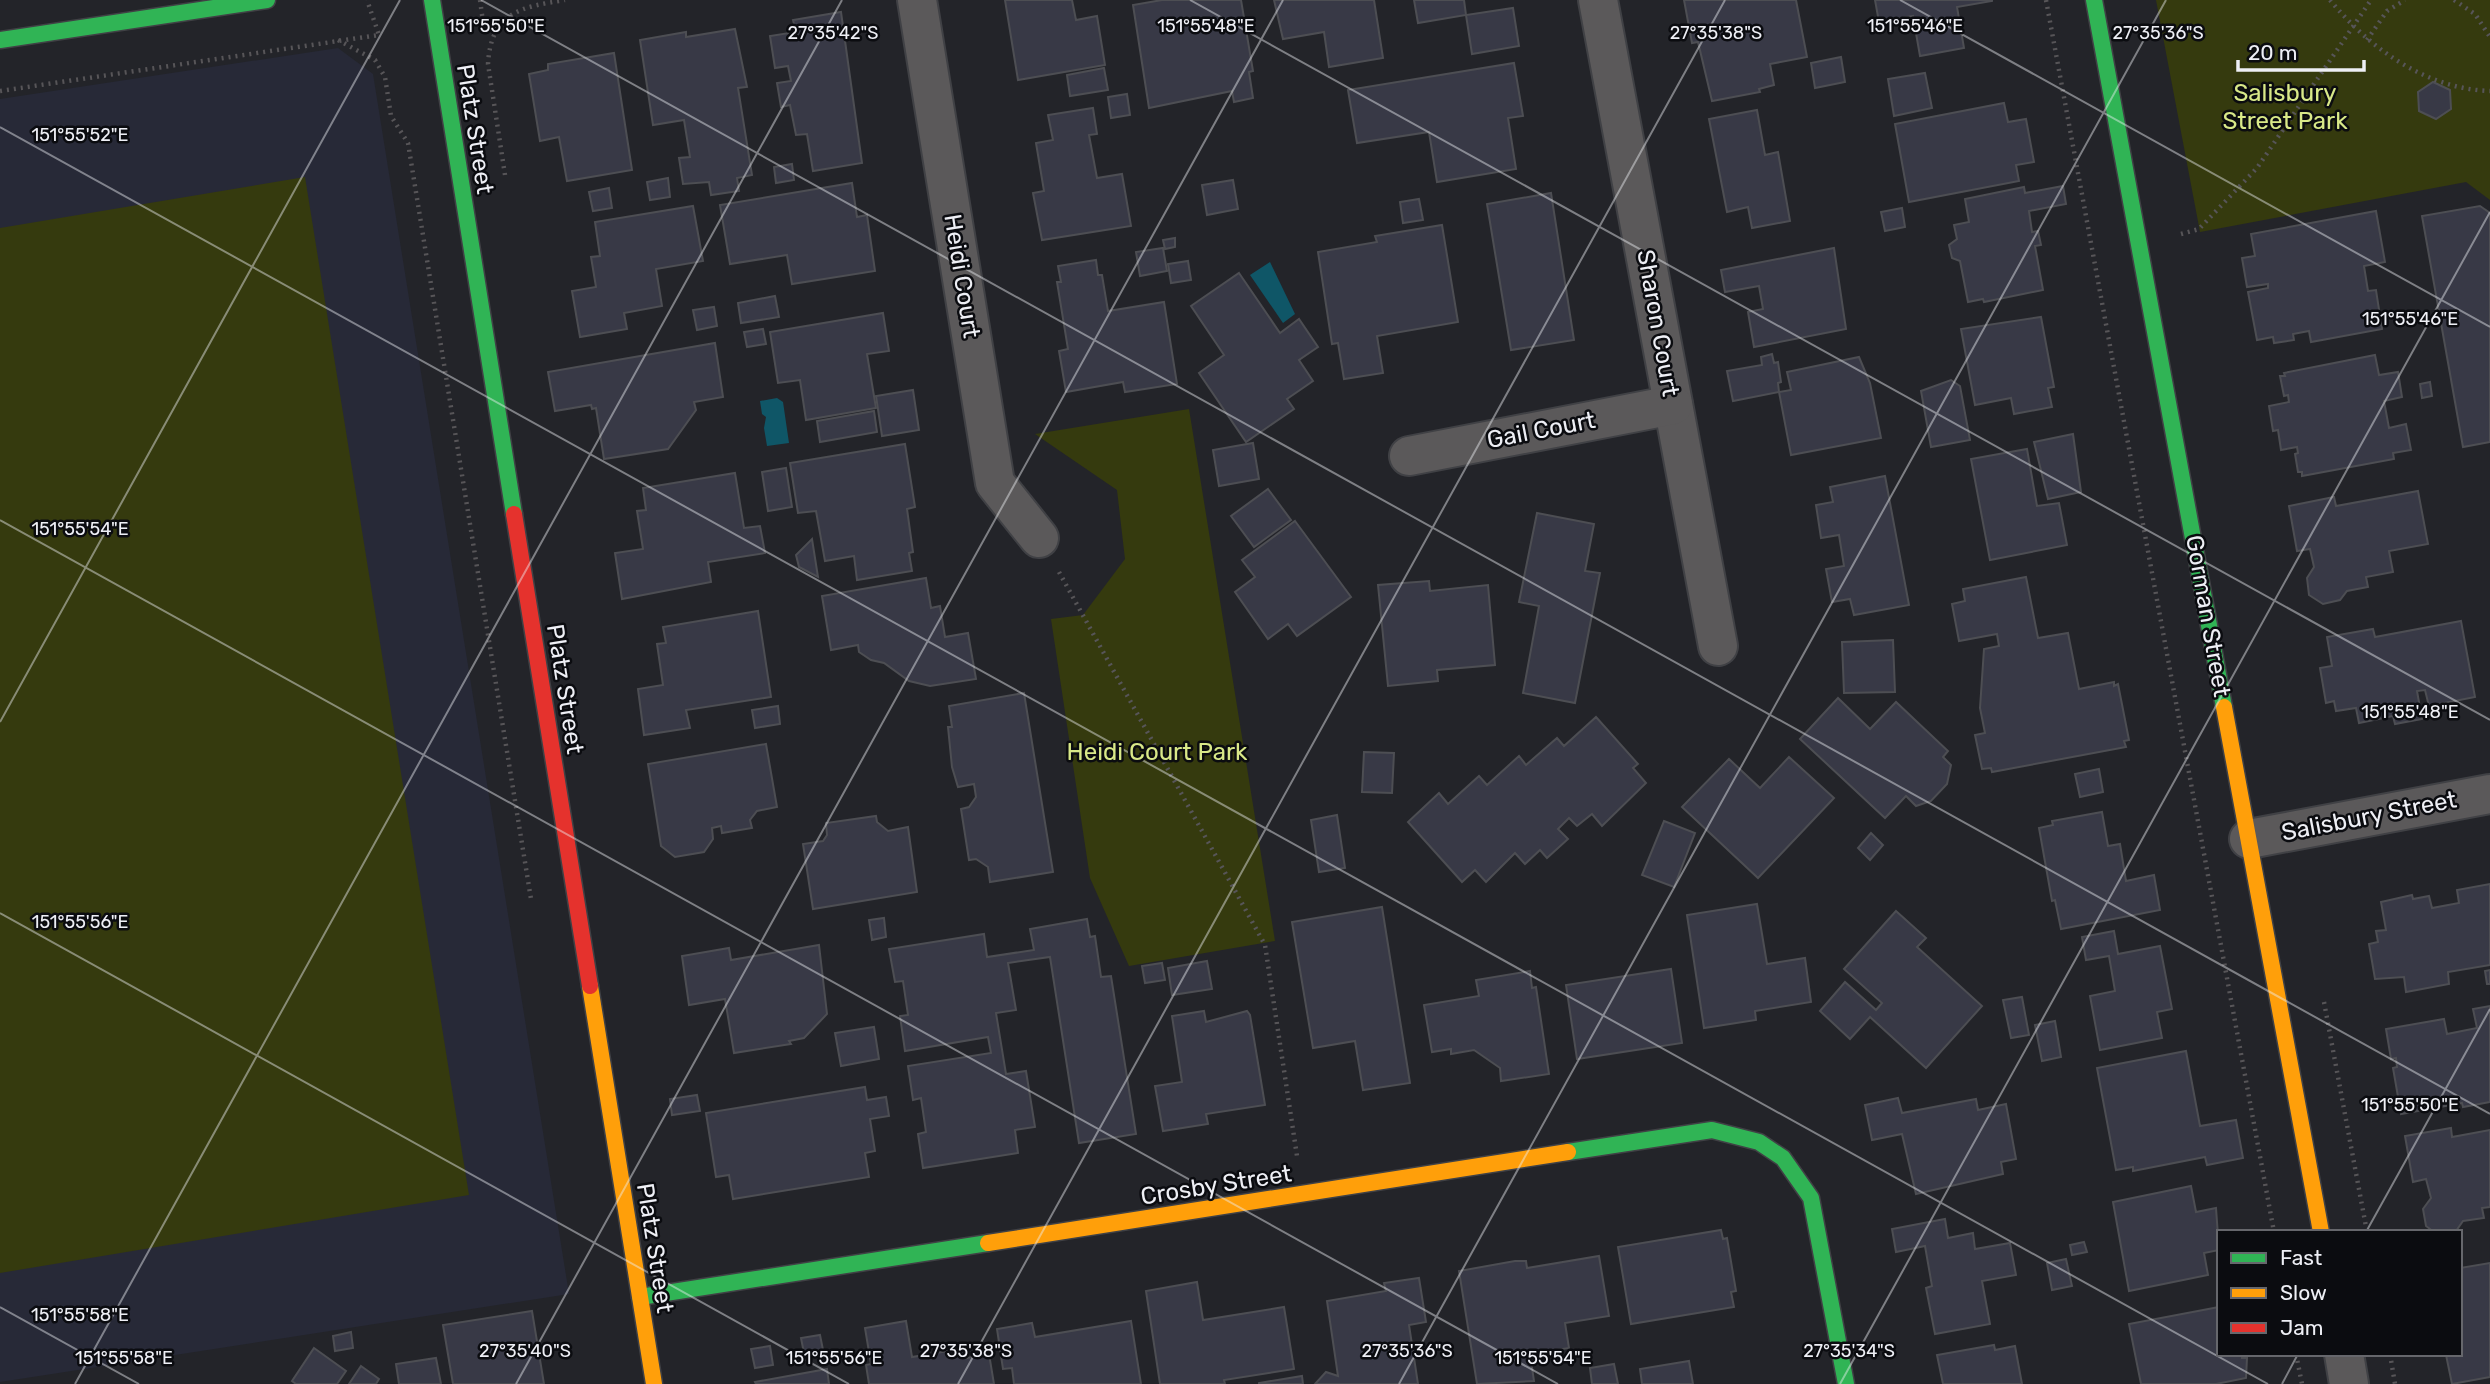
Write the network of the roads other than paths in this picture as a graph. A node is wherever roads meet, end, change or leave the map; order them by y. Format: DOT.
graph roads {
  1 [pos="267,0"];
  2 [pos="432,0"];
  3 [pos="917,0"];
  4 [pos="1598,0"];
  5 [pos="2094,0"];
  6 [pos="0,40"];
  7 [pos="1673,405"];
  8 [pos="1409,456"];
  9 [pos="1040,538"];
  10 [pos="1718,646"];
  11 [pos="2490,794"];
  12 [pos="2249,839"];
  13 [pos="2321,1230"];
  14 [pos="640,1297"];
  15 [pos="2344,1356"];
  16 [pos="654,1384"];
  17 [pos="1846,1384"];
  18 [pos="2349,1384"];
  1 -- 6 [label="street"];
  2 -- 14 [label="street, Platz Street"];
  3 -- 9 [label="street, Heidi Court"];
  4 -- 7 [label="street, Sharon Court"];
  5 -- 12 [label="street, Gorman Street"];
  7 -- 8 [label="street, Gail Court"];
  7 -- 10 [label="street, Sharon Court"];
  11 -- 12 [label="street, Salisbury Street"];
  12 -- 13 [label="street, Gorman Street"];
  14 -- 16 [label="street, Platz Street"];
  14 -- 17 [label="street, Crosby Street"];
  15 -- 18 [label="street"];
}
